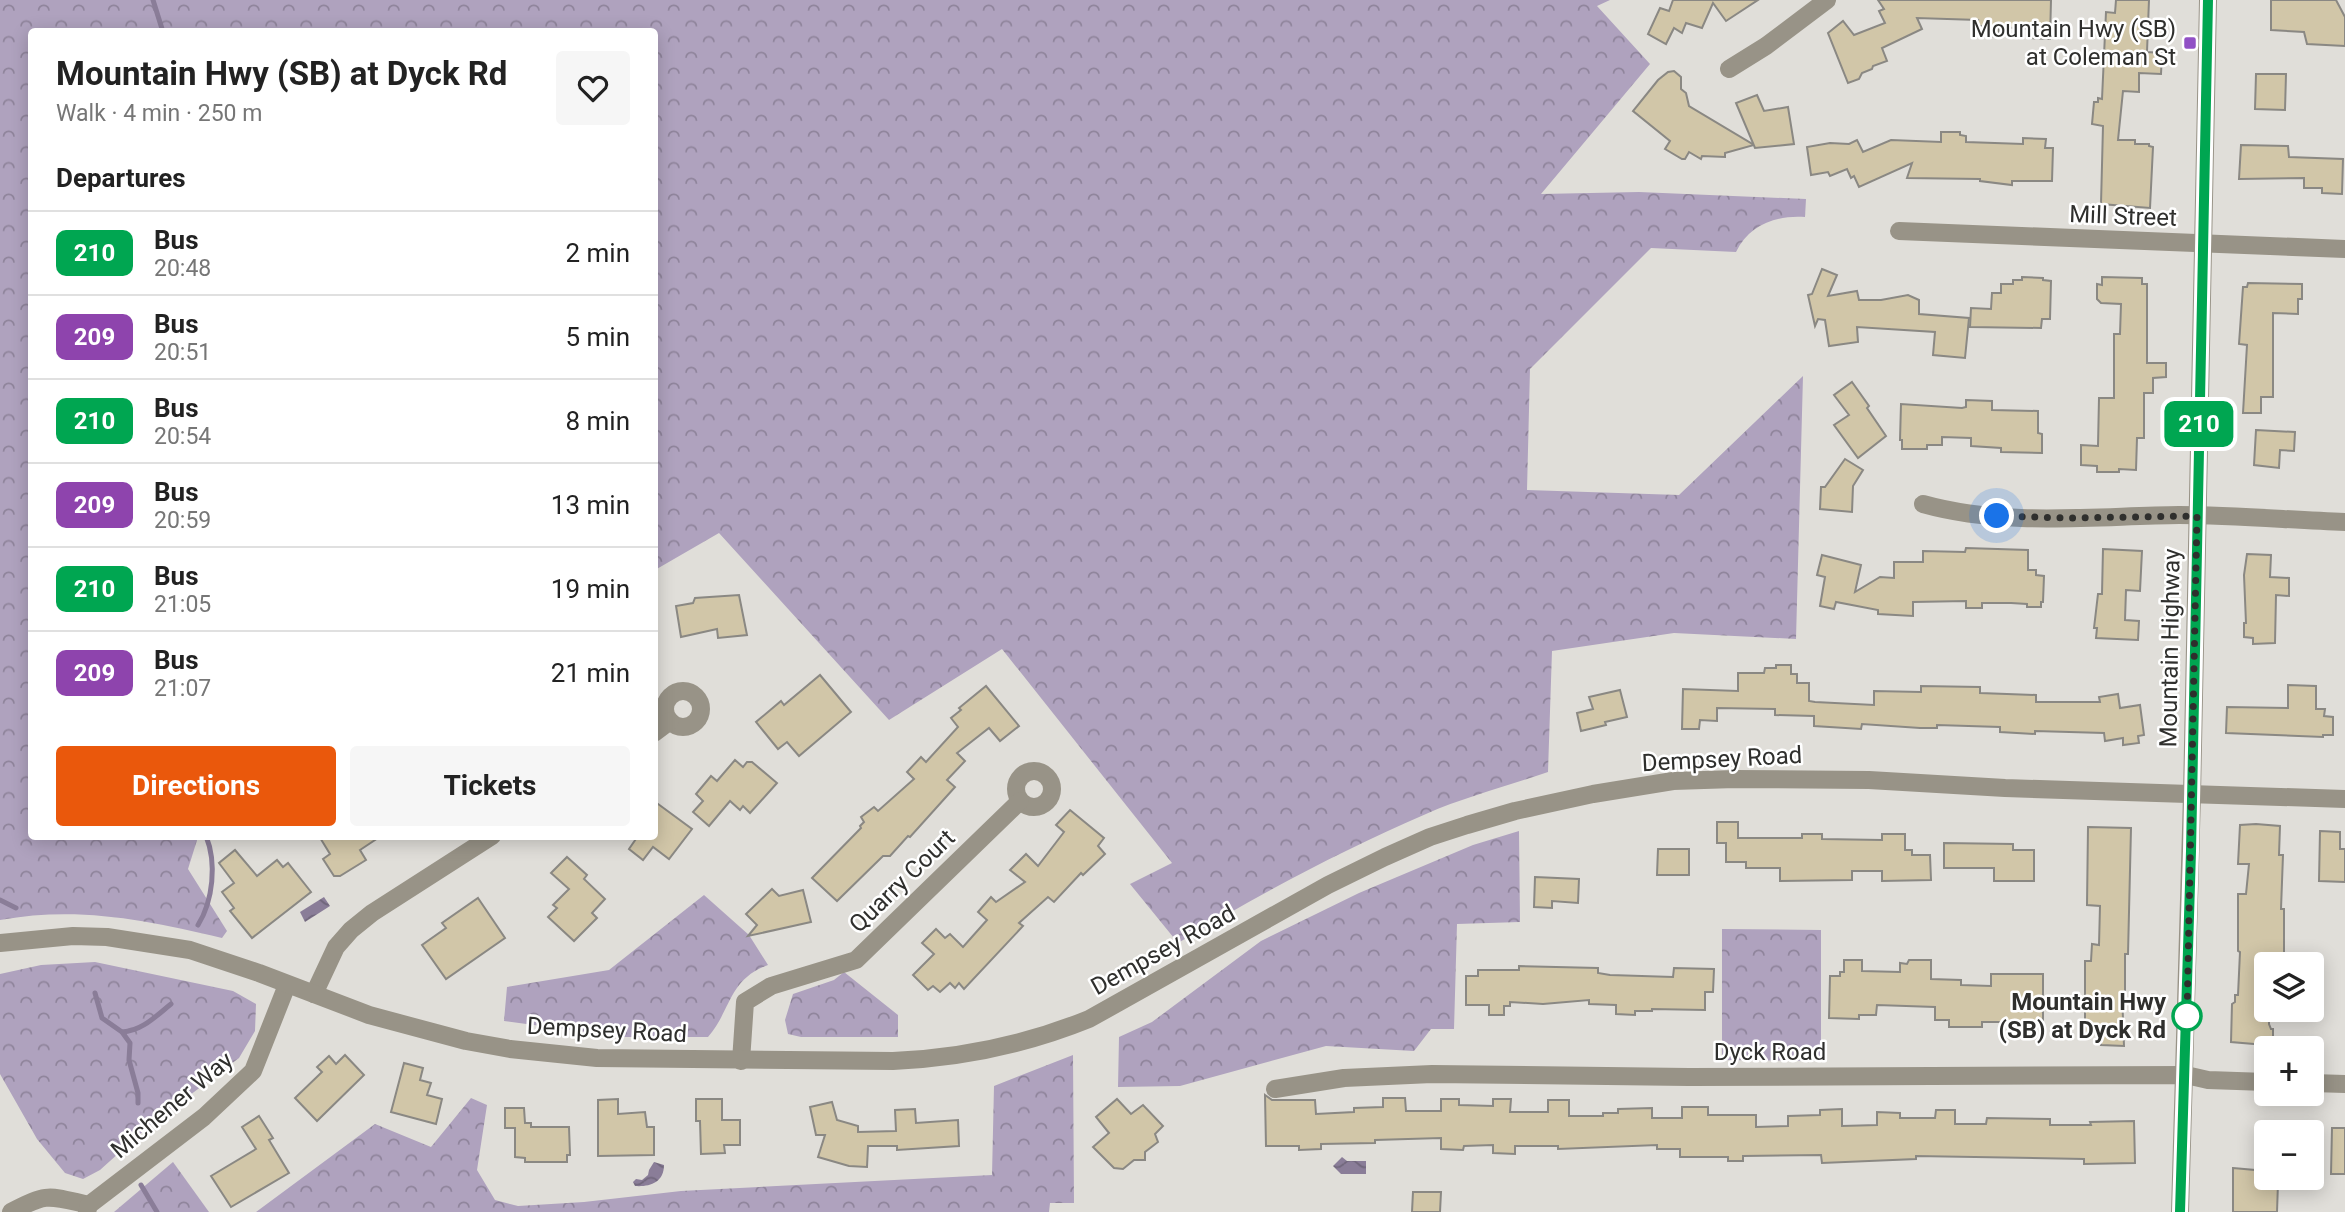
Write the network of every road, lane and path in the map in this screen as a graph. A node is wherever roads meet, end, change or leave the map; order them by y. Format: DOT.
graph roads {
  1 [pos="1827,0"];
  2 [pos="2207,0"];
  3 [pos="1729,69"];
  4 [pos="1899,231"];
  5 [pos="2203,243"];
  6 [pos="2345,249"];
  7 [pos="1923,504"];
  8 [pos="2197,516"];
  9 [pos="2345,522"];
  10 [pos="670,721"];
  11 [pos="658,730"];
  12 [pos="2192,795"];
  13 [pos="2345,799"];
  14 [pos="1020,802"];
  15 [pos="486,840"];
  16 [pos="0,943"];
  17 [pos="287,985"];
  18 [pos="314,994"];
  19 [pos="741,1061"];
  20 [pos="2186,1074"];
  21 [pos="2254,1082"];
  22 [pos="2324,1083"];
  23 [pos="2345,1084"];
  24 [pos="1275,1088"];
  25 [pos="88,1208"];
  26 [pos="11,1212"];
  27 [pos="2180,1212"];
  1 -- 3 [label="street"];
  2 -- 5 [label="street, Mountain Highway"];
  4 -- 5 [label="street, Mill Street"];
  5 -- 6 [label="street, Mill Street"];
  5 -- 8 [label="street, Mountain Highway"];
  7 -- 8 [label="street"];
  8 -- 9 [label="street"];
  8 -- 12 [label="street, Mountain Highway"];
  10 -- 11 [label="street"];
  12 -- 13 [label="street, Dempsey Road"];
  12 -- 19 [label="street, Dempsey Road"];
  12 -- 20 [label="street, Mountain Highway"];
  14 -- 19 [label="street, Quarry Court"];
  15 -- 18 [label="street"];
  16 -- 17 [label="street, Dempsey Road"];
  17 -- 18 [label="street, Dempsey Road"];
  17 -- 25 [label="street, Michener Way"];
  18 -- 19 [label="street, Dempsey Road"];
  20 -- 21 [label="street, Dyck Road"];
  20 -- 24 [label="street, Dyck Road"];
  20 -- 27 [label="street, Mountain Highway"];
  22 -- 23 [label="street"];
  25 -- 26 [label="street"];
}
